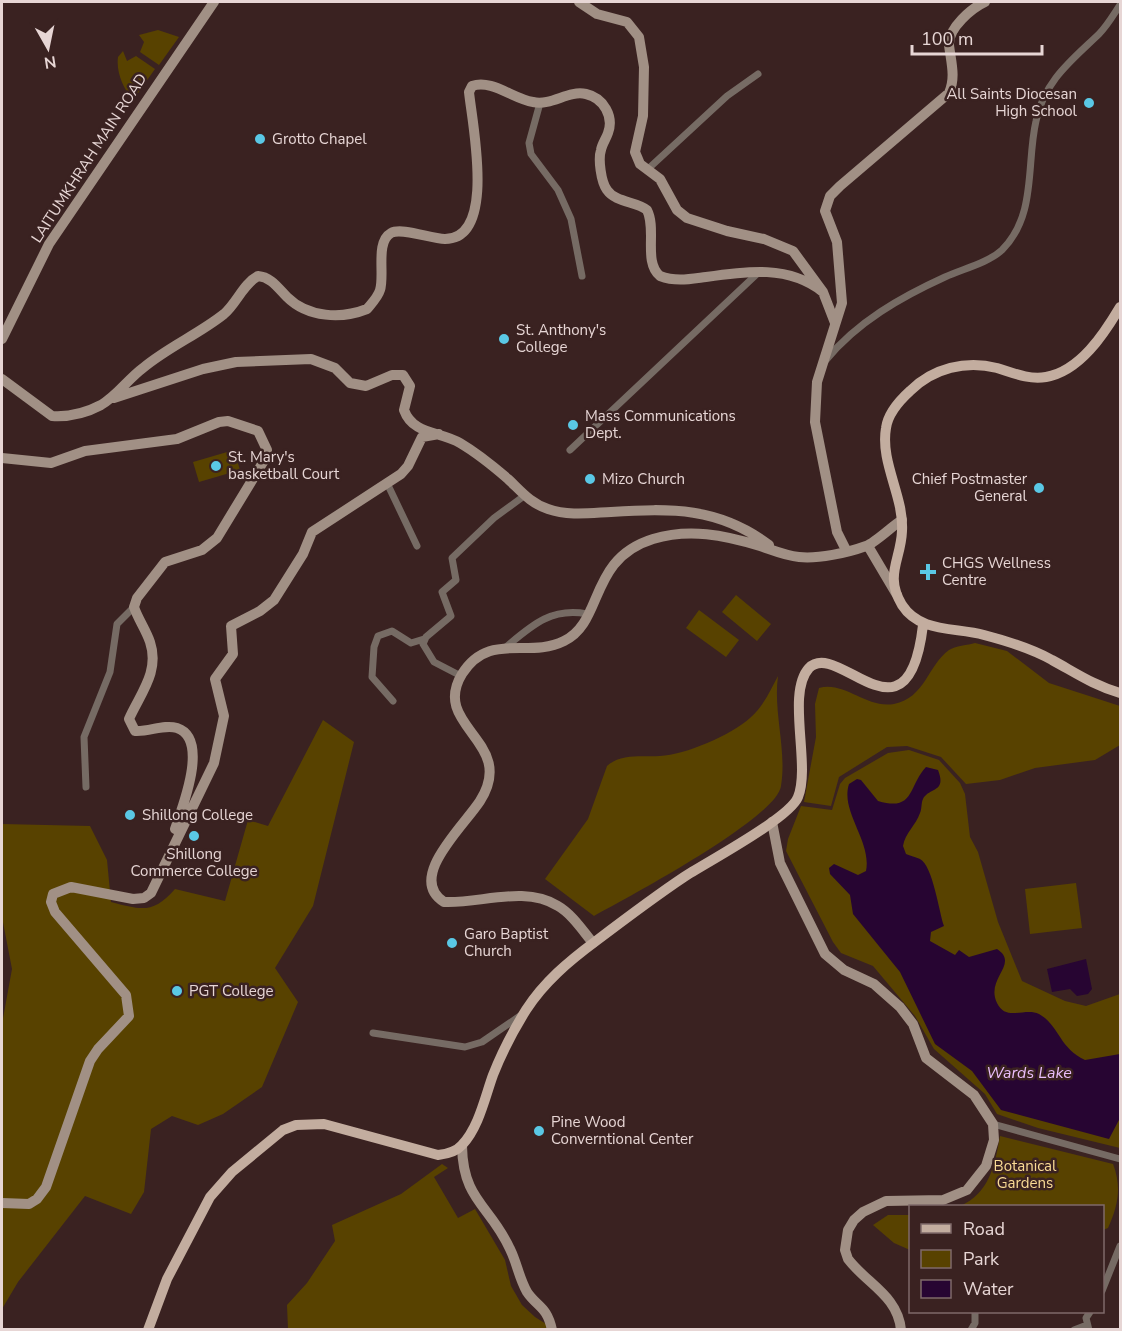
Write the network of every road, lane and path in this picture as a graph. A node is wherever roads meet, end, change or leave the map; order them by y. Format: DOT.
graph roads {
  1 [pos="214,2"];
  2 [pos="579,2"];
  3 [pos="985,2"];
  4 [pos="1120,5"];
  5 [pos="758,74"];
  6 [pos="540,103"];
  7 [pos="648,169"];
  8 [pos="759,272"];
  9 [pos="582,276"];
  10 [pos="823,292"];
  11 [pos="1120,307"];
  12 [pos="836,324"];
  13 [pos="2,339"];
  14 [pos="2,379"];
  15 [pos="817,382"];
  16 [pos="111,398"];
  17 [pos="439,434"];
  18 [pos="570,450"];
  19 [pos="2,458"];
  20 [pos="387,483"];
  21 [pos="524,496"];
  22 [pos="902,520"];
  23 [pos="417,546"];
  24 [pos="868,546"];
  25 [pos="846,550"];
  26 [pos="785,554"];
  27 [pos="898,597"];
  28 [pos="135,607"];
  29 [pos="587,614"];
  30 [pos="923,626"];
  31 [pos="424,639"];
  32 [pos="506,647"];
  33 [pos="461,676"];
  34 [pos="1120,693"];
  35 [pos="393,701"];
  36 [pos="86,787"];
  37 [pos="772,822"];
  38 [pos="169,856"];
  39 [pos="593,943"];
  40 [pos="525,1012"];
  41 [pos="373,1033"];
  42 [pos="993,1124"];
  43 [pos="462,1146"];
  44 [pos="1120,1159"];
  45 [pos="2,1203"];
  46 [pos="1120,1246"];
  47 [pos="1104,1286"];
  48 [pos="975,1313"];
  49 [pos="1088,1327"];
  50 [pos="148,1329"];
  51 [pos="552,1329"];
  52 [pos="901,1329"];
  53 [pos="972,1329"];
  54 [pos="1074,1329"];
  1 -- 13 [label="street, LAITUMKHRAH MAIN ROAD"];
  2 -- 7 [label="street"];
  3 -- 12 [label="street"];
  4 -- 15 [label="street"];
  5 -- 7 [label="street"];
  6 -- 8 [label="street"];
  6 -- 9 [label="street"];
  6 -- 16 [label="street"];
  7 -- 10 [label="street"];
  8 -- 10 [label="street"];
  8 -- 18 [label="street"];
  10 -- 12 [label="street"];
  11 -- 22 [label="main road"];
  12 -- 15 [label="street"];
  14 -- 16 [label="street"];
  15 -- 25 [label="street"];
  16 -- 17 [label="street"];
  17 -- 20 [label="street"];
  17 -- 21 [label="street"];
  19 -- 28 [label="street"];
  20 -- 23 [label="street"];
  20 -- 38 [label="street"];
  21 -- 26 [label="street"];
  21 -- 31 [label="street"];
  22 -- 24 [label="street"];
  22 -- 27 [label="main road"];
  24 -- 25 [label="street"];
  24 -- 27 [label="street"];
  25 -- 26 [label="street"];
  26 -- 29 [label="street"];
  27 -- 30 [label="main road"];
  28 -- 36 [label="street"];
  28 -- 38 [label="street"];
  29 -- 32 [label="street"];
  29 -- 32 [label="street"];
  30 -- 34 [label="main road"];
  30 -- 37 [label="main road"];
  31 -- 33 [label="street"];
  31 -- 35 [label="street"];
  32 -- 33 [label="street"];
  33 -- 39 [label="street"];
  37 -- 39 [label="main road"];
  37 -- 42 [label="street"];
  38 -- 45 [label="street"];
  39 -- 40 [label="main road"];
  40 -- 41 [label="street"];
  40 -- 43 [label="main road"];
  42 -- 44 [label="street"];
  42 -- 52 [label="street"];
  43 -- 50 [label="main road"];
  43 -- 51 [label="street"];
  46 -- 47 [label="street"];
  48 -- 53 [label="street"];
  49 -- 54 [label="street"];
}
